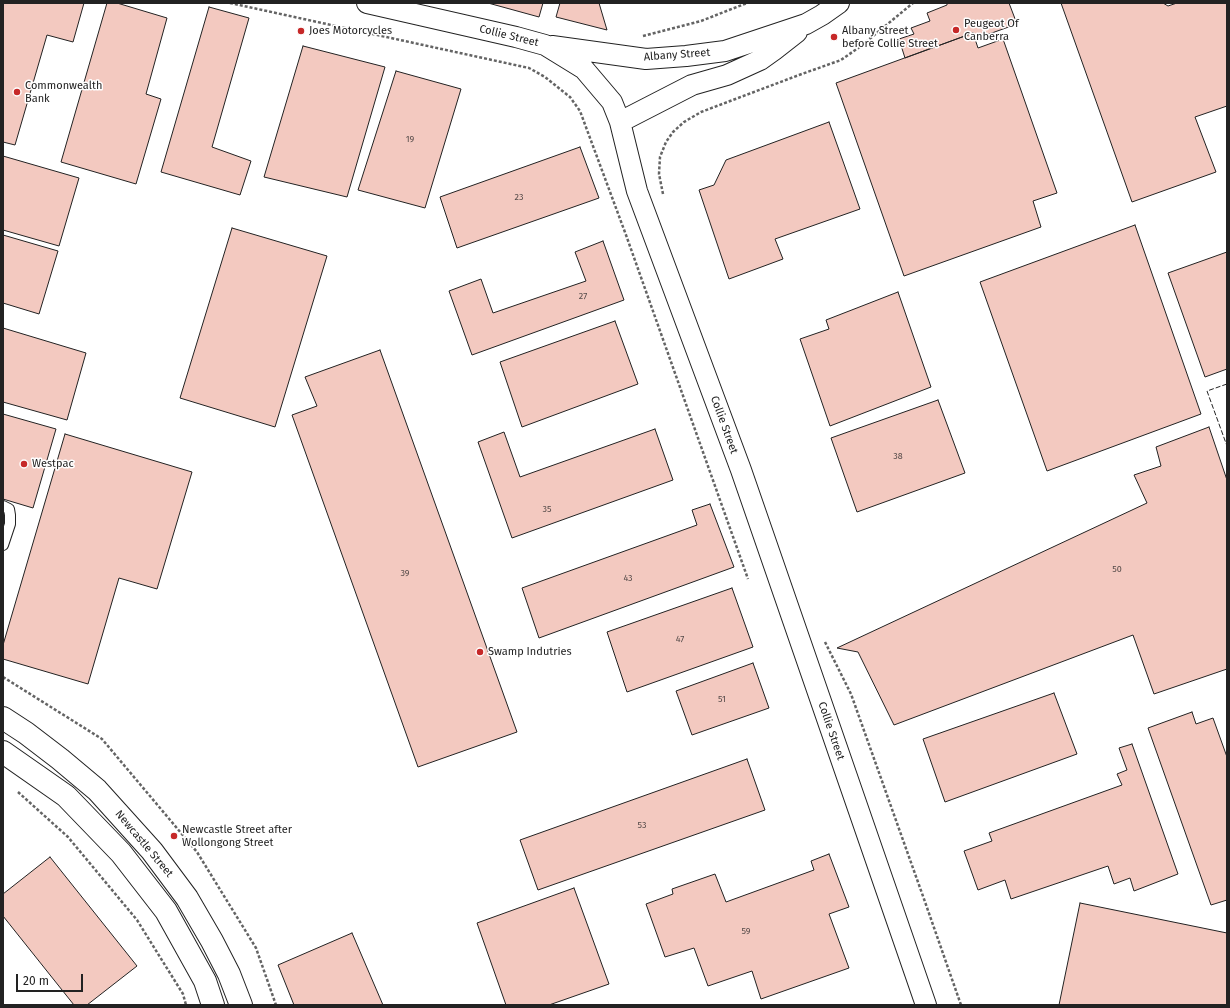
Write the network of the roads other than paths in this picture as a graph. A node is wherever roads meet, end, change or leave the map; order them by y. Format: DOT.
graph roads {
  1 [pos="367,3"];
  2 [pos="839,3"];
  3 [pos="806,24"];
  4 [pos="545,45"];
  5 [pos="620,122"];
  6 [pos="3,506"];
  7 [pos="3,545"];
  8 [pos="3,718"];
  9 [pos="3,752"];
  10 [pos="213,1005"];
  11 [pos="241,1005"];
  12 [pos="926,1005"];
  1 -- 4 [label="street, Collie Street"];
  2 -- 3 [label="street, Albany Street"];
  3 -- 4 [label="street, Albany Street"];
  3 -- 5 [label="street, Albany Street"];
  4 -- 5 [label="street, Collie Street"];
  5 -- 12 [label="street, Collie Street"];
  6 -- 7 [label="lane"];
  8 -- 11 [label="main road, Newcastle Street"];
  9 -- 10 [label="main road"];
}
